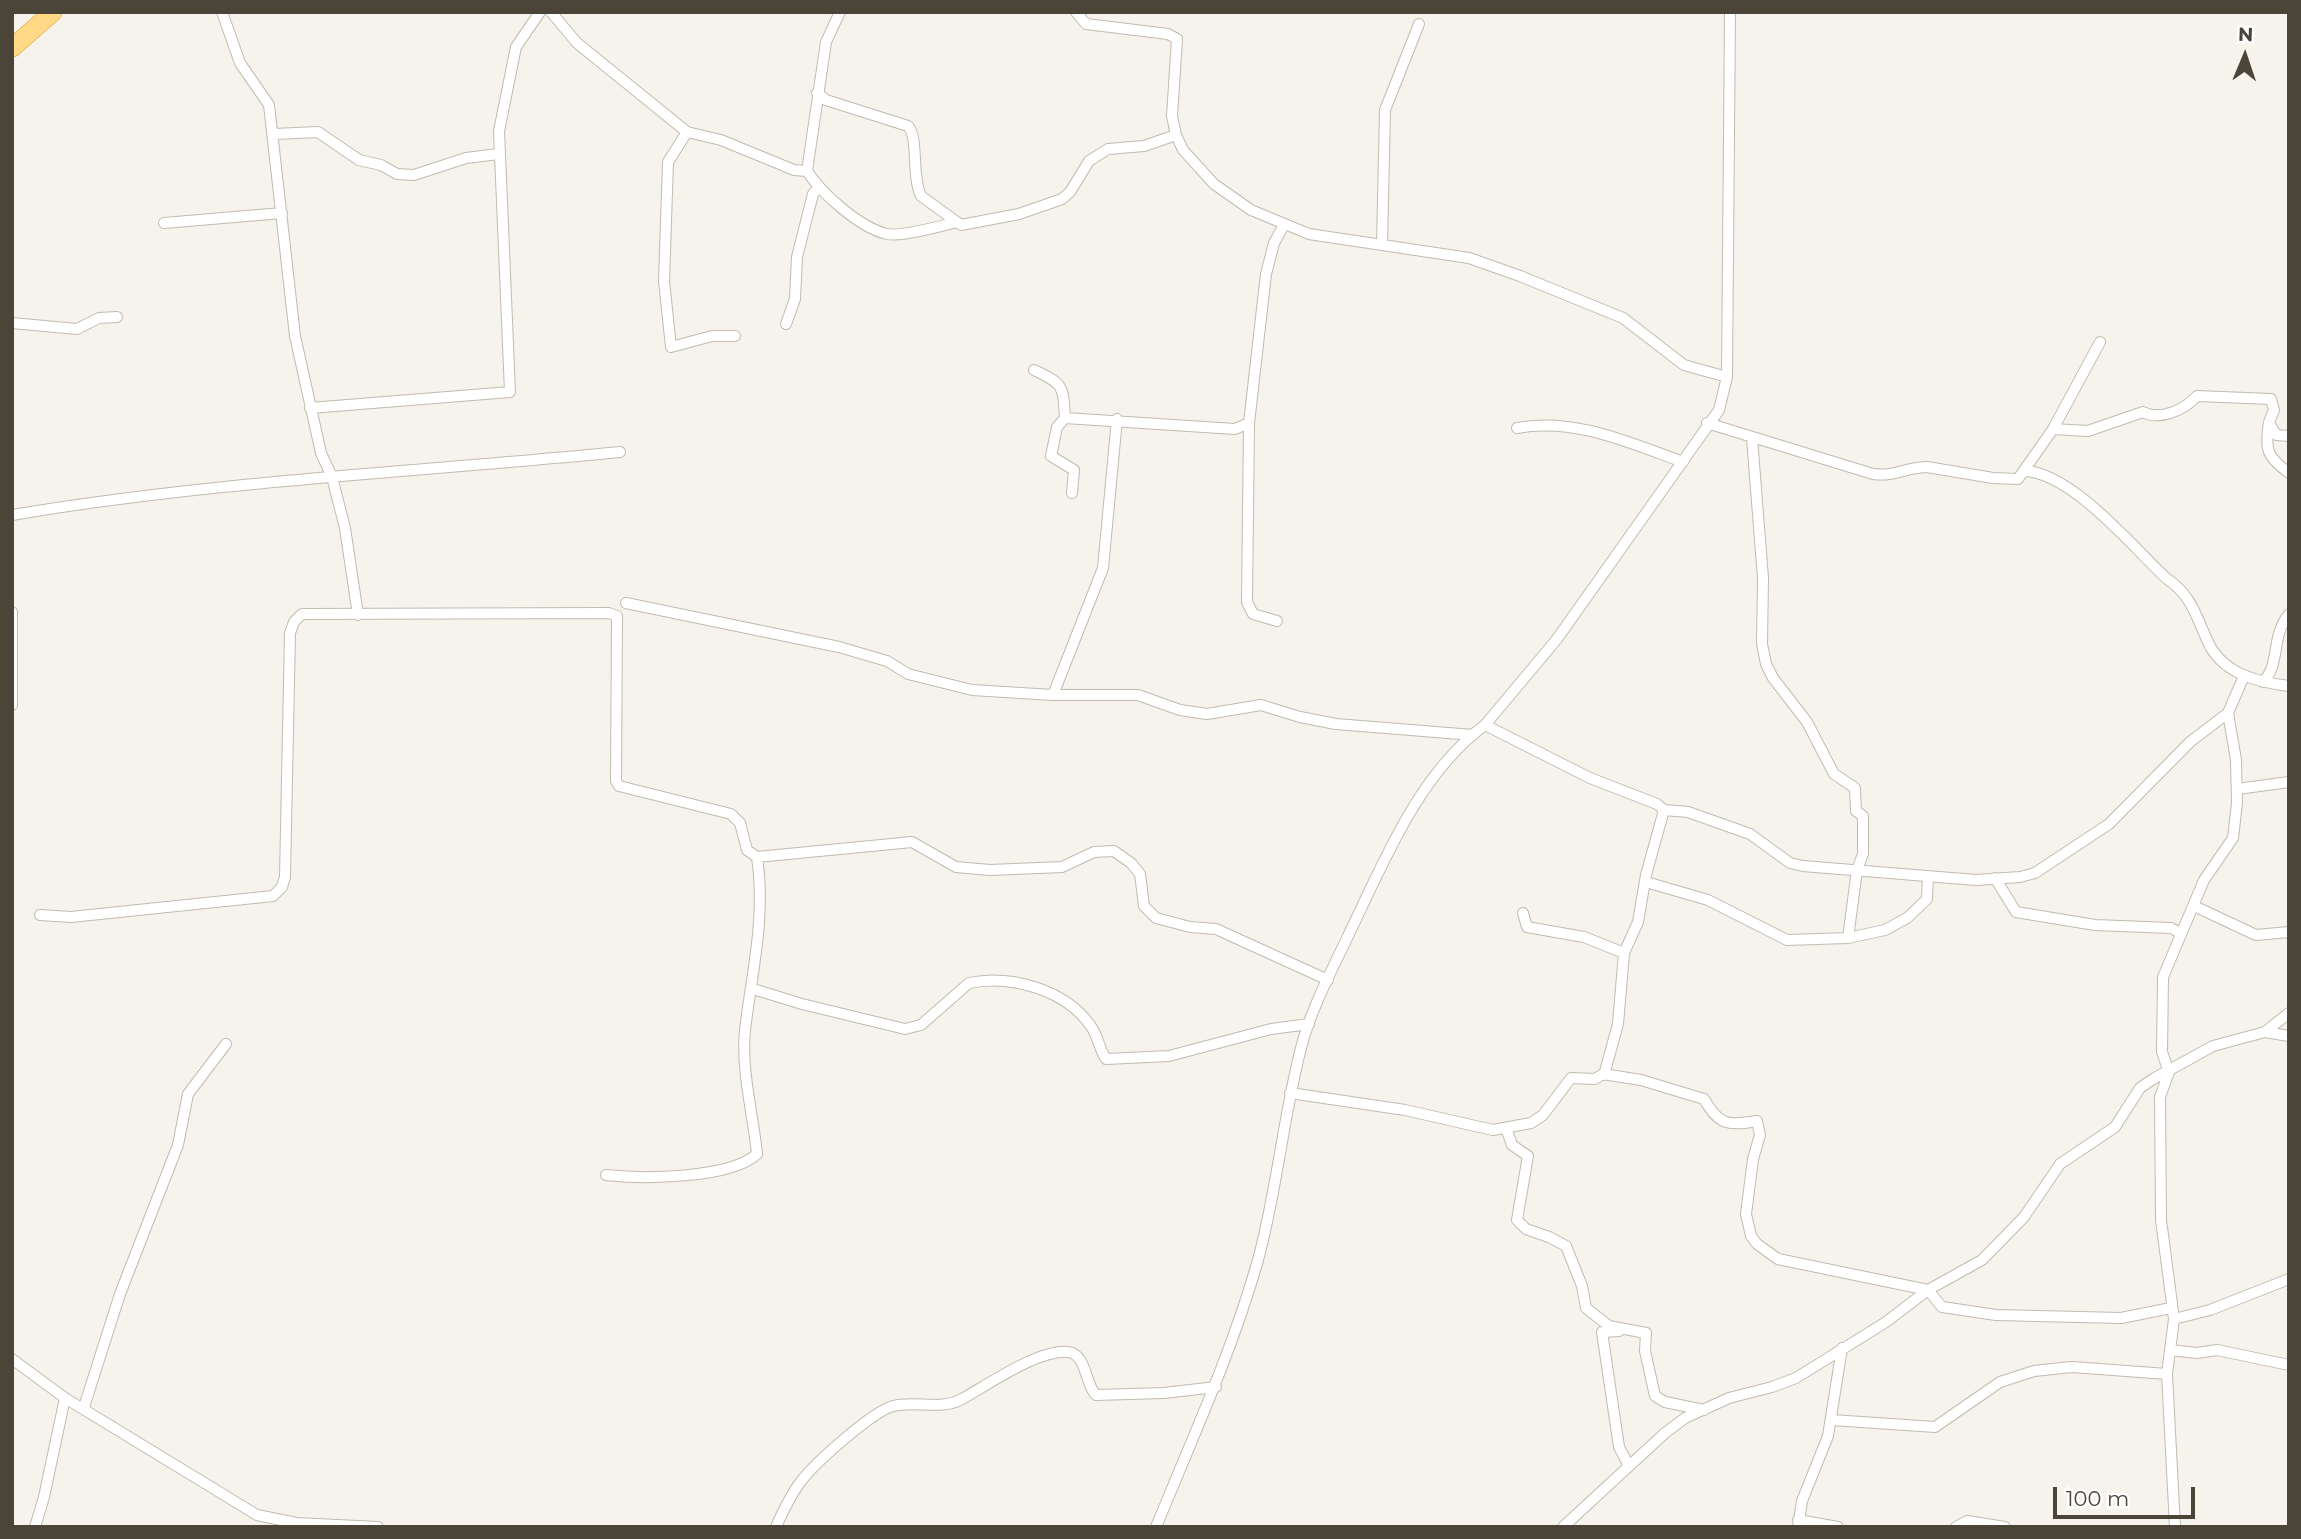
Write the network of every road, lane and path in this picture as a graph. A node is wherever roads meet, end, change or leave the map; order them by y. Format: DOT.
graph roads {
  1 [pos="53,12"];
  2 [pos="222,12"];
  3 [pos="540,12"];
  4 [pos="551,12"];
  5 [pos="840,12"];
  6 [pos="1076,12"];
  7 [pos="1730,12"];
  8 [pos="1419,24"];
  9 [pos="12,48"];
  10 [pos="817,93"];
  11 [pos="687,132"];
  12 [pos="274,134"];
  13 [pos="1175,135"];
  14 [pos="498,154"];
  15 [pos="807,171"];
  16 [pos="818,188"];
  17 [pos="282,213"];
  18 [pos="957,222"];
  19 [pos="164,223"];
  20 [pos="1284,225"];
  21 [pos="1382,245"];
  22 [pos="117,317"];
  23 [pos="12,323"];
  24 [pos="786,324"];
  25 [pos="735,336"];
  26 [pos="2100,342"];
  27 [pos="1034,370"];
  28 [pos="1727,377"];
  29 [pos="310,408"];
  30 [pos="1065,418"];
  31 [pos="1117,419"];
  32 [pos="2269,422"];
  33 [pos="1249,423"];
  34 [pos="1707,423"];
  35 [pos="1517,428"];
  36 [pos="2053,429"];
  37 [pos="2289,436"];
  38 [pos="1752,438"];
  39 [pos="620,452"];
  40 [pos="1683,462"];
  41 [pos="2024,471"];
  42 [pos="2289,472"];
  43 [pos="332,477"];
  44 [pos="1072,493"];
  45 [pos="12,515"];
  46 [pos="626,603"];
  47 [pos="12,611"];
  48 [pos="2289,614"];
  49 [pos="358,615"];
  50 [pos="1277,621"];
  51 [pos="2244,676"];
  52 [pos="2263,682"];
  53 [pos="2289,686"];
  54 [pos="1053,695"];
  55 [pos="12,705"];
  56 [pos="2228,713"];
  57 [pos="1485,726"];
  58 [pos="1473,735"];
  59 [pos="2289,782"];
  60 [pos="2237,789"];
  61 [pos="1664,810"];
  62 [pos="757,857"];
  63 [pos="1857,870"];
  64 [pos="1928,876"];
  65 [pos="1995,878"];
  66 [pos="1646,882"];
  67 [pos="2194,906"];
  68 [pos="1523,914"];
  69 [pos="40,915"];
  70 [pos="2289,932"];
  71 [pos="2180,933"];
  72 [pos="1848,938"];
  73 [pos="1624,953"];
  74 [pos="1328,979"];
  75 [pos="753,989"];
  76 [pos="2289,1013"];
  77 [pos="1309,1024"];
  78 [pos="2266,1032"];
  79 [pos="2289,1036"];
  80 [pos="226,1044"];
  81 [pos="2169,1072"];
  82 [pos="1604,1075"];
  83 [pos="1290,1093"];
  84 [pos="1506,1128"];
  85 [pos="606,1175"];
  86 [pos="2289,1279"];
  87 [pos="1928,1290"];
  88 [pos="2172,1313"];
  89 [pos="1622,1331"];
  90 [pos="1842,1348"];
  91 [pos="2170,1350"];
  92 [pos="12,1359"];
  93 [pos="2289,1365"];
  94 [pos="2167,1374"];
  95 [pos="1216,1387"];
  96 [pos="65,1398"];
  97 [pos="84,1407"];
  98 [pos="1704,1410"];
  99 [pos="1832,1420"];
  100 [pos="1629,1466"];
  101 [pos="1798,1523"];
  102 [pos="35,1527"];
  103 [pos="378,1527"];
  104 [pos="776,1527"];
  105 [pos="1156,1527"];
  106 [pos="1563,1527"];
  107 [pos="1838,1527"];
  108 [pos="1956,1527"];
  109 [pos="2005,1527"];
  110 [pos="2175,1527"];
  1 -- 9 [label="highway"];
  2 -- 12 [label="street"];
  3 -- 14 [label="street"];
  4 -- 11 [label="street"];
  5 -- 10 [label="street"];
  6 -- 13 [label="street"];
  7 -- 28 [label="street"];
  8 -- 21 [label="street"];
  10 -- 15 [label="street"];
  10 -- 18 [label="street"];
  11 -- 15 [label="street"];
  11 -- 25 [label="street"];
  12 -- 14 [label="street"];
  12 -- 17 [label="street"];
  13 -- 18 [label="street"];
  13 -- 20 [label="street"];
  14 -- 29 [label="street"];
  15 -- 16 [label="street"];
  16 -- 18 [label="street"];
  16 -- 24 [label="street"];
  17 -- 19 [label="street"];
  17 -- 29 [label="street"];
  20 -- 21 [label="street"];
  20 -- 33 [label="street"];
  21 -- 28 [label="street"];
  22 -- 23 [label="street"];
  26 -- 36 [label="street"];
  27 -- 30 [label="street"];
  28 -- 34 [label="street"];
  29 -- 43 [label="street"];
  30 -- 31 [label="street"];
  30 -- 44 [label="street"];
  31 -- 33 [label="street"];
  31 -- 54 [label="street"];
  32 -- 36 [label="street"];
  32 -- 37 [label="street"];
  32 -- 42 [label="street"];
  33 -- 50 [label="street"];
  34 -- 38 [label="street"];
  34 -- 40 [label="street"];
  35 -- 40 [label="street"];
  36 -- 41 [label="street"];
  38 -- 41 [label="street"];
  38 -- 63 [label="street"];
  39 -- 43 [label="street"];
  40 -- 57 [label="street"];
  41 -- 51 [label="street"];
  43 -- 45 [label="street"];
  43 -- 49 [label="street"];
  46 -- 54 [label="street"];
  47 -- 55 [label="street"];
  48 -- 52 [label="street"];
  49 -- 62 [label="street"];
  49 -- 69 [label="street"];
  51 -- 52 [label="street"];
  51 -- 56 [label="street"];
  52 -- 53 [label="street"];
  54 -- 58 [label="street"];
  56 -- 60 [label="street"];
  56 -- 65 [label="street"];
  57 -- 58 [label="street"];
  57 -- 61 [label="street"];
  58 -- 74 [label="street"];
  59 -- 60 [label="street"];
  60 -- 67 [label="street"];
  61 -- 63 [label="street"];
  61 -- 66 [label="street"];
  62 -- 74 [label="street"];
  62 -- 75 [label="street"];
  63 -- 64 [label="street"];
  63 -- 72 [label="street"];
  64 -- 65 [label="street"];
  64 -- 72 [label="street"];
  65 -- 71 [label="street"];
  66 -- 72 [label="street"];
  66 -- 73 [label="street"];
  67 -- 70 [label="street"];
  67 -- 71 [label="street"];
  68 -- 73 [label="street"];
  71 -- 81 [label="street"];
  73 -- 82 [label="street"];
  74 -- 77 [label="street"];
  75 -- 77 [label="street"];
  75 -- 85 [label="street"];
  76 -- 78 [label="street"];
  77 -- 83 [label="street"];
  78 -- 79 [label="street"];
  78 -- 81 [label="street"];
  80 -- 97 [label="street"];
  81 -- 87 [label="street"];
  81 -- 88 [label="street"];
  82 -- 84 [label="street"];
  82 -- 87 [label="street"];
  83 -- 84 [label="street"];
  83 -- 95 [label="street"];
  84 -- 89 [label="street"];
  86 -- 88 [label="street"];
  87 -- 88 [label="street"];
  87 -- 90 [label="street"];
  88 -- 91 [label="street"];
  89 -- 98 [label="street"];
  89 -- 100 [label="street"];
  90 -- 98 [label="street"];
  90 -- 99 [label="street"];
  91 -- 93 [label="street"];
  91 -- 94 [label="street"];
  92 -- 96 [label="street"];
  94 -- 99 [label="street"];
  94 -- 110 [label="street"];
  95 -- 104 [label="street"];
  95 -- 105 [label="street"];
  96 -- 97 [label="street"];
  96 -- 102 [label="street"];
  97 -- 103 [label="street"];
  98 -- 100 [label="street"];
  99 -- 101 [label="street"];
  100 -- 106 [label="street"];
  101 -- 107 [label="street"];
  108 -- 109 [label="street"];
}
